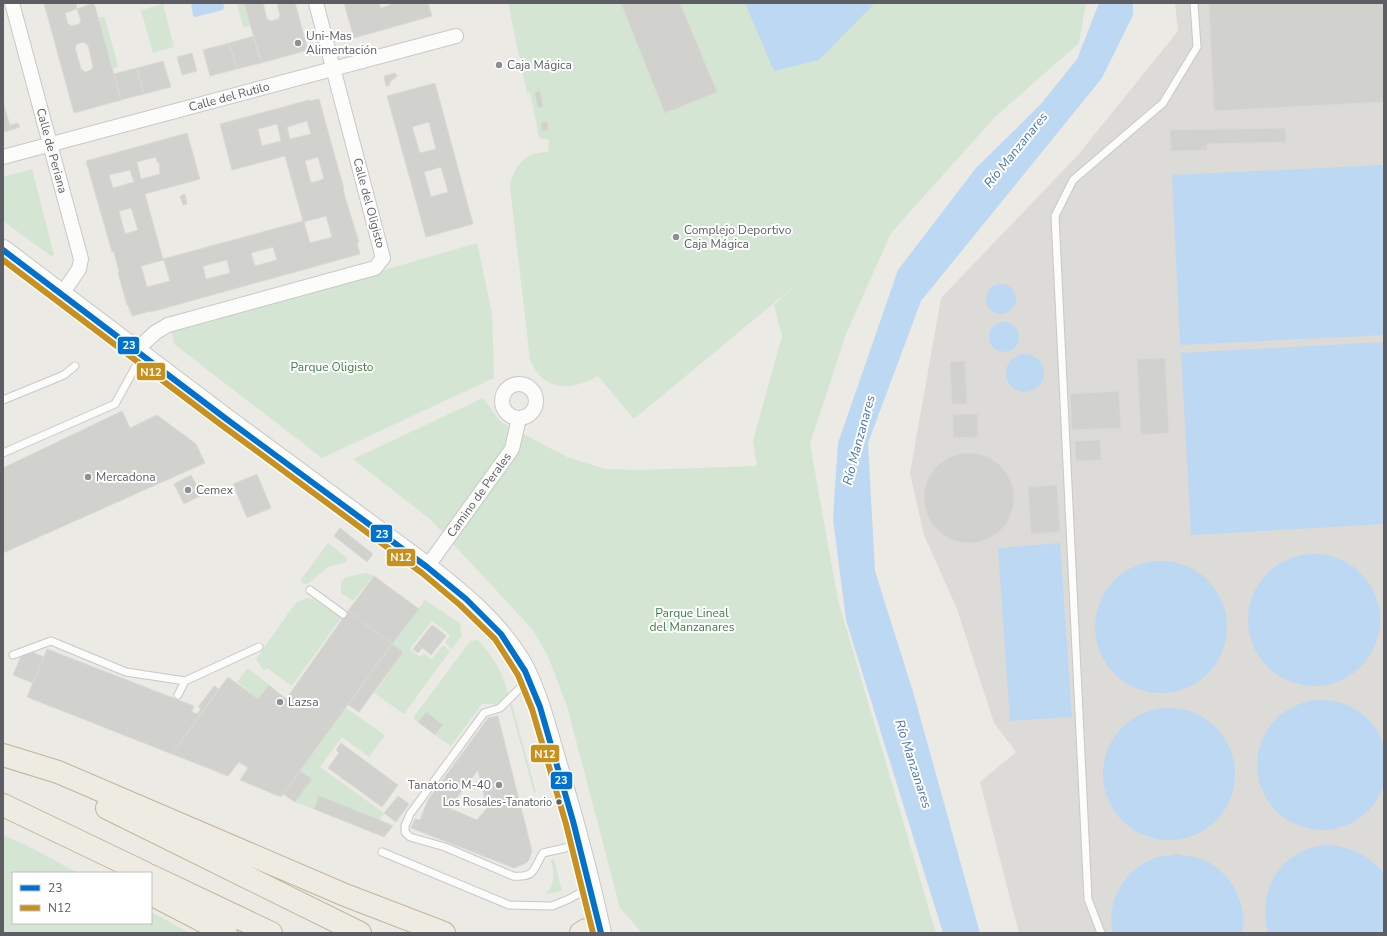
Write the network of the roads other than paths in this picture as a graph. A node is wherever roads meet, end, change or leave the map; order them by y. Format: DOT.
graph roads {
  1 [pos="12,3"];
  2 [pos="316,3"];
  3 [pos="1194,3"];
  4 [pos="456,36"];
  5 [pos="333,68"];
  6 [pos="50,144"];
  7 [pos="3,157"];
  8 [pos="3,250"];
  9 [pos="62,294"];
  10 [pos="139,353"];
  11 [pos="75,366"];
  12 [pos="3,400"];
  13 [pos="518,418"];
  14 [pos="3,453"];
  15 [pos="427,567"];
  16 [pos="310,590"];
  17 [pos="343,614"];
  18 [pos="259,647"];
  19 [pos="13,655"];
  20 [pos="528,680"];
  21 [pos="185,681"];
  22 [pos="178,695"];
  23 [pos="3,756"];
  24 [pos="3,805"];
  25 [pos="3,812"];
  26 [pos="580,844"];
  27 [pos="382,852"];
  28 [pos="110,872"];
  29 [pos="143,872"];
  30 [pos="152,876"];
  31 [pos="592,894"];
  32 [pos="152,895"];
  33 [pos="588,932"];
  34 [pos="226,933"];
  35 [pos="271,933"];
  36 [pos="360,933"];
  37 [pos="444,933"];
  38 [pos="612,933"];
  39 [pos="1101,933"];
  1 -- 6 [label="street, Calle de Periana"];
  2 -- 5 [label="street, Calle del Oligisto"];
  3 -- 39 [label="lane"];
  4 -- 5 [label="street, Calle del Rutilo"];
  5 -- 6 [label="street, Calle del Rutilo"];
  5 -- 10 [label="street, Calle del Oligisto"];
  6 -- 7 [label="street, Calle del Rutilo"];
  6 -- 9 [label="street, Calle de Periana"];
  8 -- 9 [label="main road"];
  9 -- 10 [label="main road"];
  10 -- 14 [label="lane"];
  10 -- 15 [label="main road"];
  11 -- 12 [label="lane"];
  13 -- 15 [label="street, Camino de Perales"];
  15 -- 20 [label="main road"];
  16 -- 17 [label="lane"];
  18 -- 21 [label="lane"];
  19 -- 21 [label="lane"];
  20 -- 26 [label="main road"];
  20 -- 26 [label="lane"];
  21 -- 22 [label="lane"];
  23 -- 36 [label="highway"];
  23 -- 37 [label="highway"];
  24 -- 29 [label="highway"];
  25 -- 28 [label="highway"];
  26 -- 31 [label="main road"];
  27 -- 31 [label="lane"];
  30 -- 35 [label="highway"];
  31 -- 33 [label="main road"];
  31 -- 38 [label="main road"];
  32 -- 34 [label="highway"];
}
